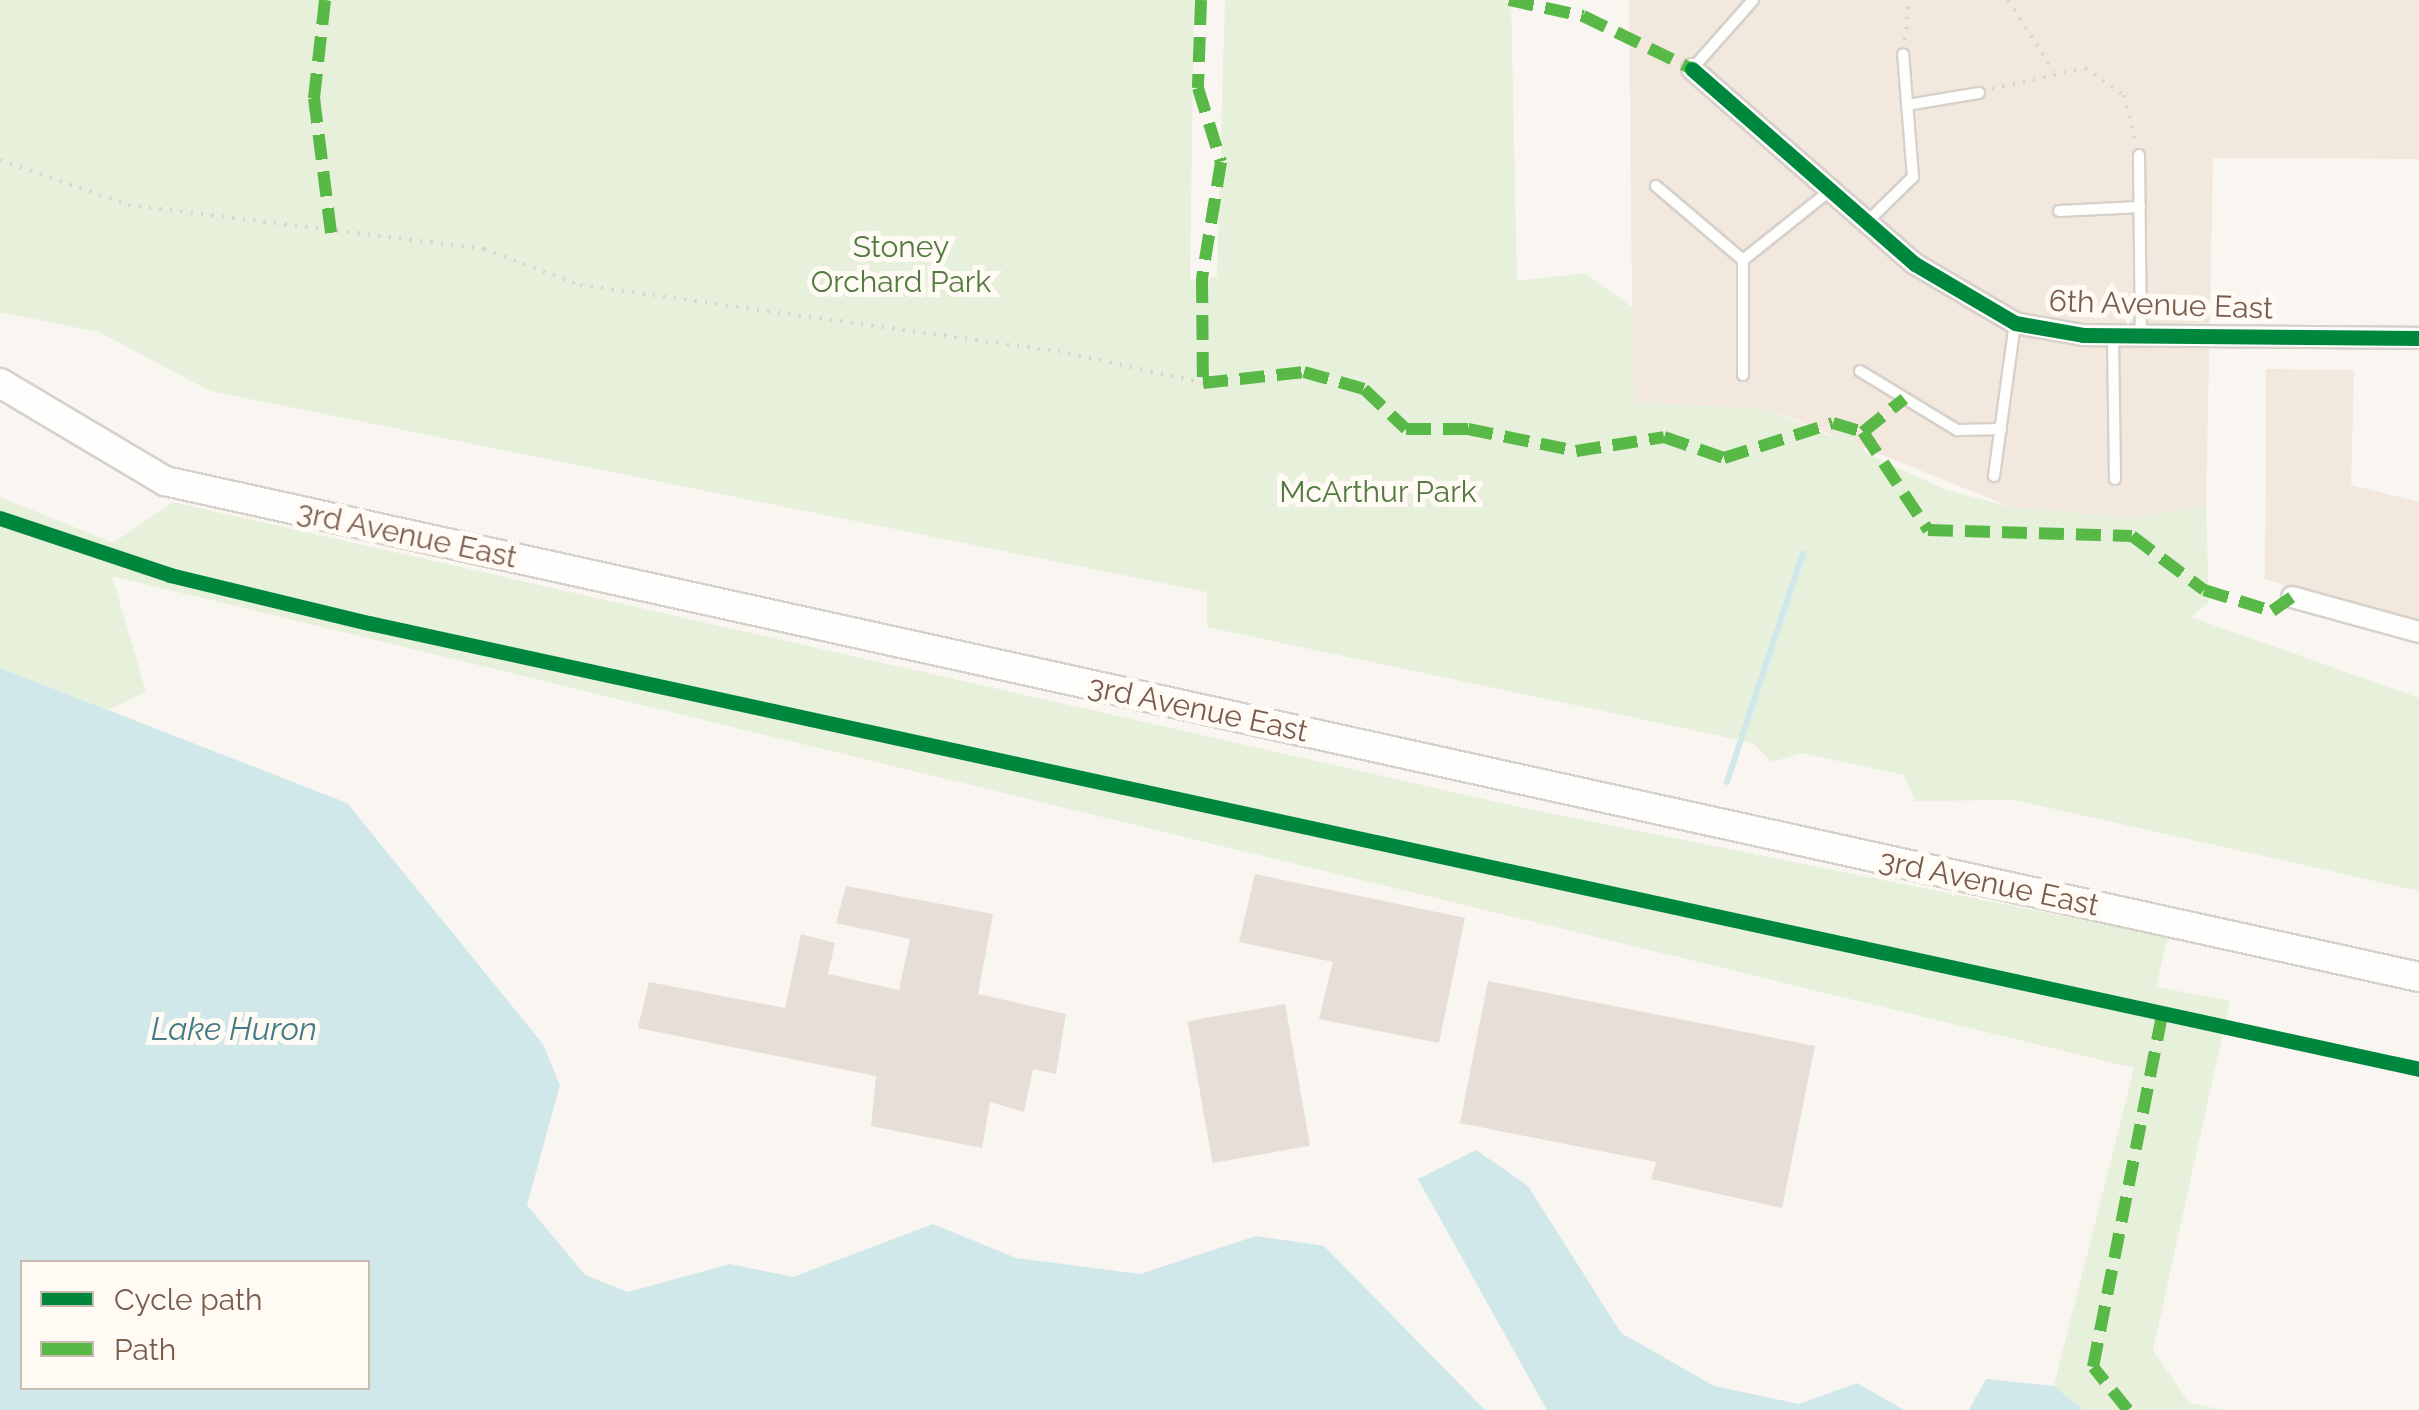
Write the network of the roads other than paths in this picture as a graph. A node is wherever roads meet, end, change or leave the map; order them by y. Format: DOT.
graph roads {
  1 [pos="1753,0"];
  2 [pos="1904,54"];
  3 [pos="1692,68"];
  4 [pos="1979,93"];
  5 [pos="1907,104"];
  6 [pos="2139,156"];
  7 [pos="1656,186"];
  8 [pos="1833,188"];
  9 [pos="2140,208"];
  10 [pos="2060,211"];
  11 [pos="1868,220"];
  12 [pos="1743,260"];
  13 [pos="2015,323"];
  14 [pos="2112,335"];
  15 [pos="2141,336"];
  16 [pos="2419,338"];
  17 [pos="1860,371"];
  18 [pos="1743,375"];
  19 [pos="0,383"];
  20 [pos="2000,428"];
  21 [pos="1994,476"];
  22 [pos="2115,479"];
  23 [pos="2292,598"];
  24 [pos="2419,632"];
  25 [pos="2419,977"];
  1 -- 3 [label="lane"];
  2 -- 5 [label="lane"];
  3 -- 8 [label="street, 6th Avenue East"];
  4 -- 5 [label="lane"];
  5 -- 11 [label="lane"];
  6 -- 9 [label="lane"];
  7 -- 12 [label="lane"];
  8 -- 11 [label="street, 6th Avenue East"];
  8 -- 12 [label="lane"];
  9 -- 10 [label="lane"];
  9 -- 15 [label="lane"];
  11 -- 13 [label="street, 6th Avenue East"];
  12 -- 18 [label="lane"];
  13 -- 14 [label="street, 6th Avenue East"];
  13 -- 20 [label="lane"];
  14 -- 15 [label="street, 6th Avenue East"];
  14 -- 22 [label="lane"];
  15 -- 16 [label="street, 6th Avenue East"];
  17 -- 20 [label="lane"];
  19 -- 25 [label="main road, 3rd Avenue East"];
  20 -- 21 [label="lane"];
  23 -- 24 [label="street"];
}
